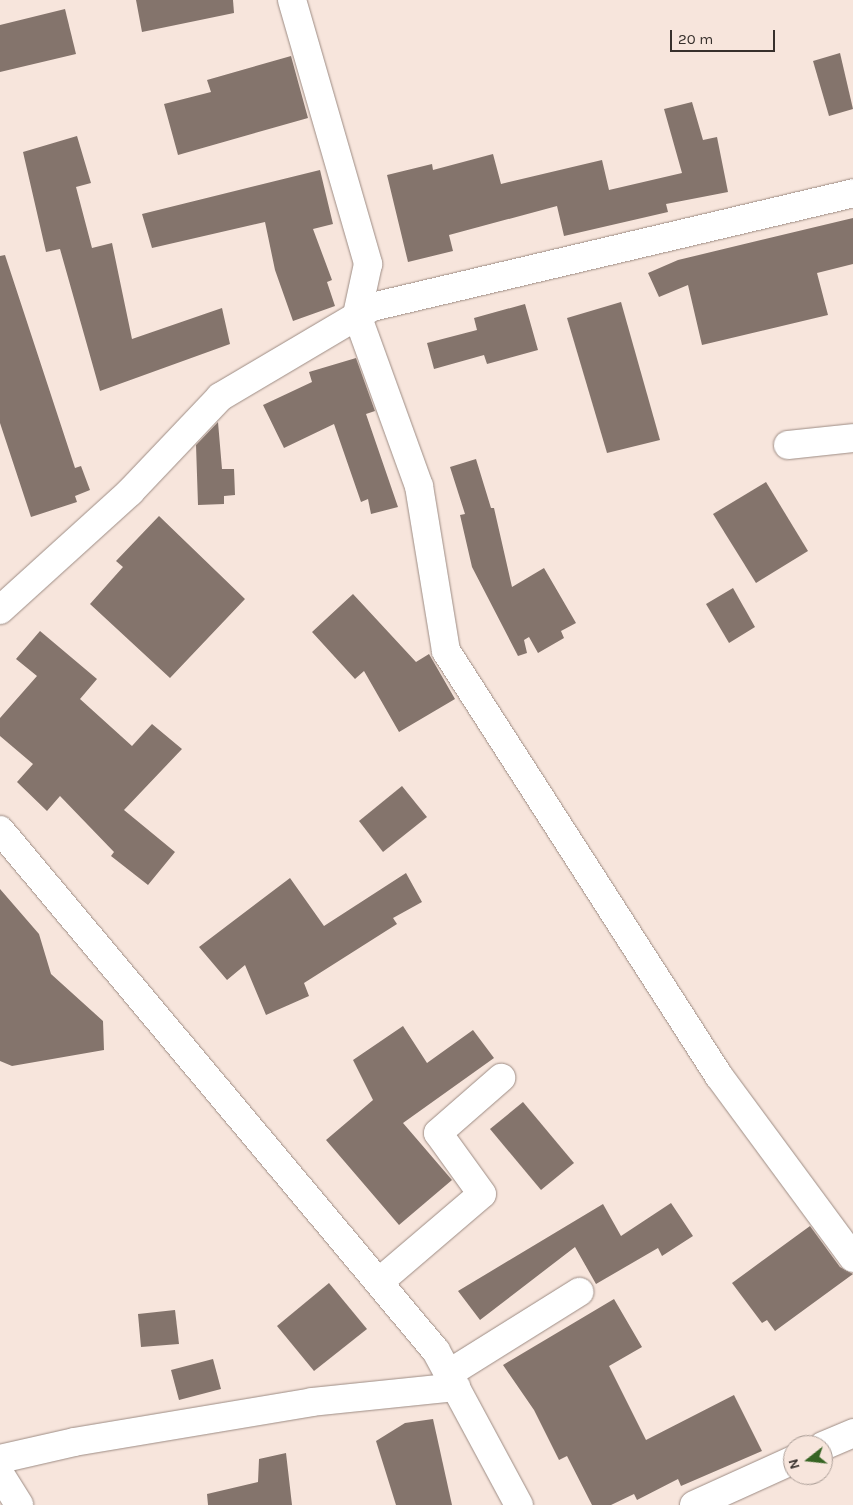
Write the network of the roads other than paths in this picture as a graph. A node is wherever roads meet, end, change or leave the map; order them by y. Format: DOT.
graph roads {
  1 [pos="292,0"];
  2 [pos="853,193"];
  3 [pos="357,316"];
  4 [pos="853,438"];
  5 [pos="788,445"];
  6 [pos="0,610"];
  7 [pos="0,830"];
  8 [pos="501,1078"];
  9 [pos="853,1258"];
  10 [pos="379,1282"];
  11 [pos="579,1292"];
  12 [pos="452,1381"];
  13 [pos="853,1433"];
  14 [pos="833,1442"];
  15 [pos="0,1460"];
  16 [pos="783,1465"];
  17 [pos="0,1474"];
  18 [pos="19,1505"];
  19 [pos="519,1505"];
  20 [pos="694,1505"];
  1 -- 3 [label="street"];
  2 -- 3 [label="street"];
  3 -- 6 [label="street"];
  3 -- 9 [label="street"];
  4 -- 5 [label="street"];
  7 -- 10 [label="street"];
  8 -- 10 [label="street"];
  10 -- 12 [label="street"];
  11 -- 12 [label="street"];
  12 -- 15 [label="street"];
  12 -- 19 [label="street"];
  13 -- 14 [label="street"];
  16 -- 20 [label="street"];
  17 -- 18 [label="street"];
}
